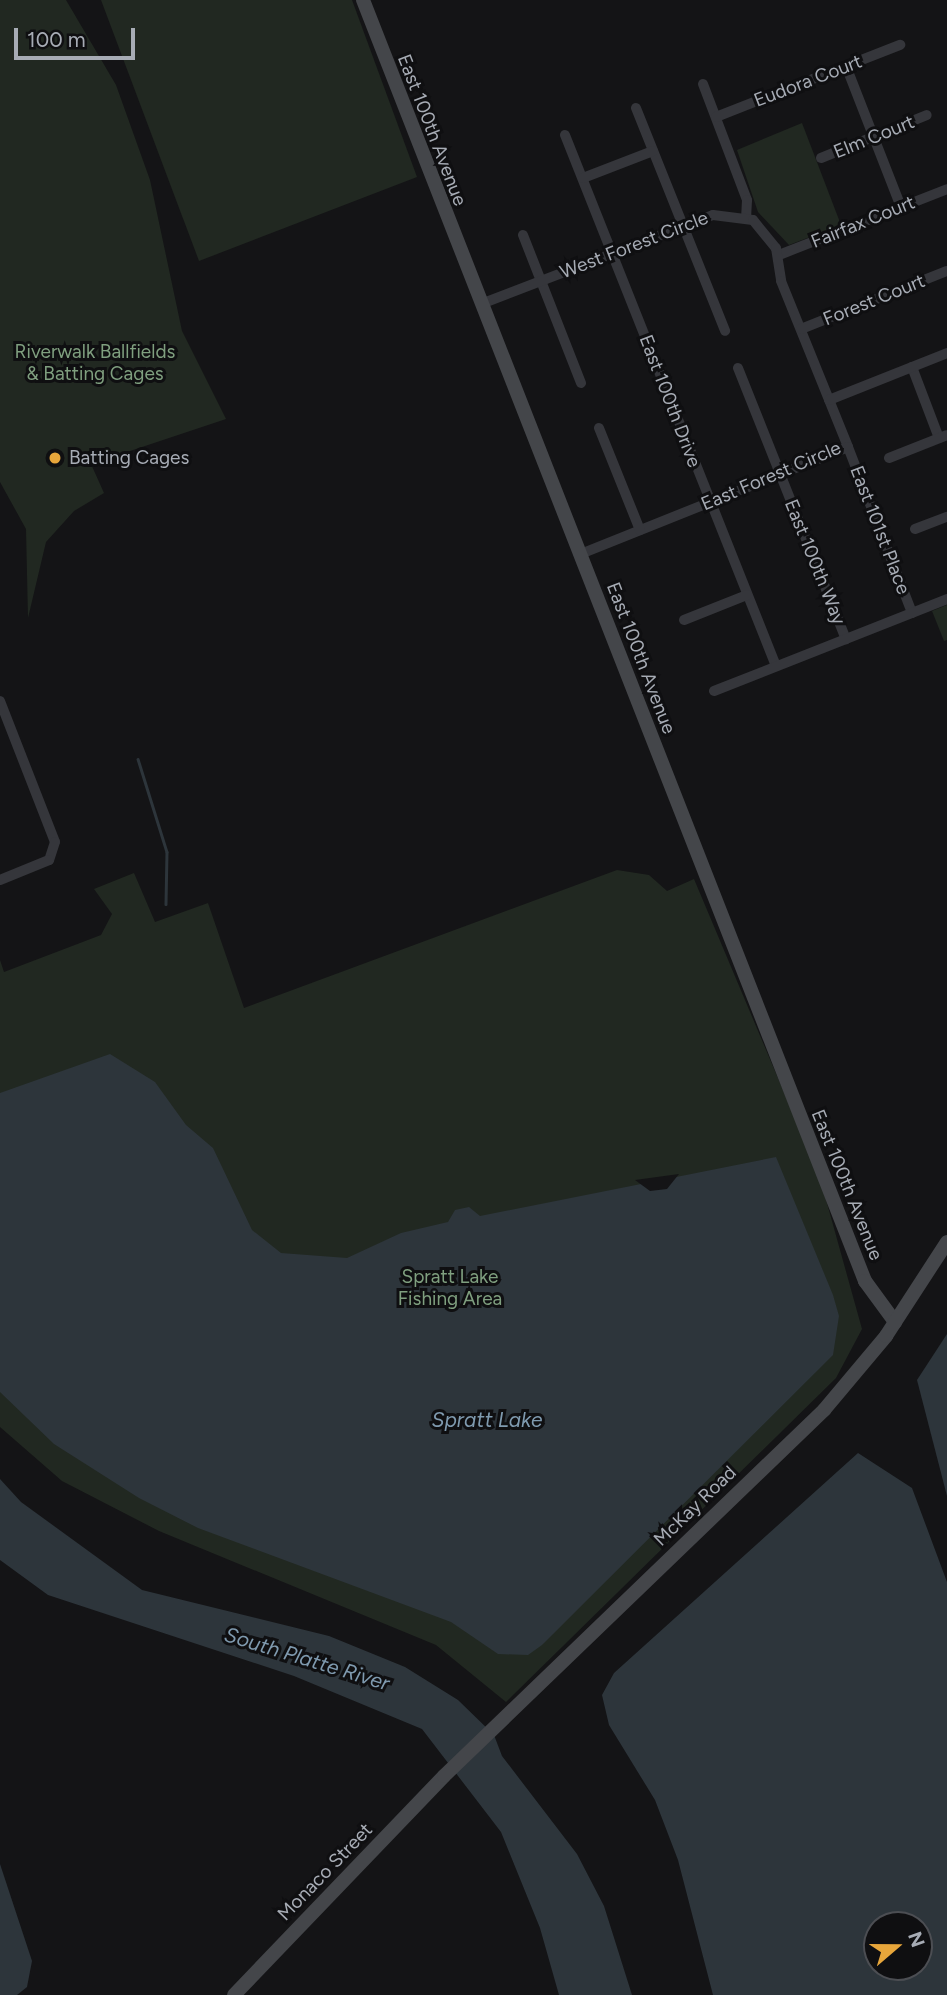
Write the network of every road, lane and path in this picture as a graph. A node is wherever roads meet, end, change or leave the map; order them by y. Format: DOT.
graph roads {
  1 [pos="363,0"];
  2 [pos="900,45"];
  3 [pos="846,66"];
  4 [pos="703,84"];
  5 [pos="636,108"];
  6 [pos="927,115"];
  7 [pos="716,117"];
  8 [pos="565,135"];
  9 [pos="874,137"];
  10 [pos="653,151"];
  11 [pos="821,158"];
  12 [pos="583,178"];
  13 [pos="947,189"];
  14 [pos="901,207"];
  15 [pos="746,217"];
  16 [pos="682,225"];
  17 [pos="523,234"];
  18 [pos="612,253"];
  19 [pos="779,255"];
  20 [pos="947,271"];
  21 [pos="541,280"];
  22 [pos="481,304"];
  23 [pos="801,329"];
  24 [pos="725,331"];
  25 [pos="947,353"];
  26 [pos="912,367"];
  27 [pos="738,368"];
  28 [pos="581,383"];
  29 [pos="829,400"];
  30 [pos="600,428"];
  31 [pos="943,437"];
  32 [pos="848,447"];
  33 [pos="889,458"];
  34 [pos="779,475"];
  35 [pos="710,502"];
  36 [pos="947,517"];
  37 [pos="915,529"];
  38 [pos="640,530"];
  39 [pos="580,554"];
  40 [pos="747,595"];
  41 [pos="947,599"];
  42 [pos="912,612"];
  43 [pos="684,620"];
  44 [pos="846,639"];
  45 [pos="776,666"];
  46 [pos="714,691"];
  47 [pos="0,701"];
  48 [pos="0,880"];
  49 [pos="947,1242"];
  50 [pos="895,1322"];
  51 [pos="444,1776"];
  52 [pos="234,1995"];
  1 -- 22 [label="street, East 100th Avenue"];
  2 -- 3 [label="street, Eudora Court"];
  3 -- 7 [label="street, Eudora Court"];
  3 -- 9 [label="street"];
  4 -- 7 [label="street"];
  5 -- 10 [label="street"];
  6 -- 9 [label="street, Elm Court"];
  7 -- 15 [label="street"];
  8 -- 12 [label="street, East 100th Drive"];
  9 -- 11 [label="street, Elm Court"];
  9 -- 14 [label="street"];
  10 -- 12 [label="street"];
  10 -- 16 [label="street"];
  12 -- 18 [label="street, East 100th Drive"];
  13 -- 14 [label="street, Fairfax Court"];
  14 -- 19 [label="street, Fairfax Court"];
  15 -- 16 [label="street, West Forest Circle"];
  15 -- 19 [label="street"];
  16 -- 18 [label="street, West Forest Circle"];
  16 -- 24 [label="street"];
  17 -- 21 [label="street"];
  18 -- 21 [label="street, West Forest Circle"];
  18 -- 35 [label="street, East 100th Drive"];
  19 -- 23 [label="street"];
  20 -- 23 [label="street, Forest Court"];
  21 -- 22 [label="street, West Forest Circle"];
  21 -- 28 [label="street"];
  22 -- 39 [label="street, East 100th Avenue"];
  23 -- 29 [label="street, East Forest Circle"];
  25 -- 26 [label="street"];
  26 -- 29 [label="street"];
  26 -- 31 [label="street"];
  27 -- 34 [label="street, East 100th Way"];
  29 -- 32 [label="street, East Forest Circle"];
  30 -- 38 [label="street"];
  31 -- 33 [label="street"];
  32 -- 34 [label="street, East Forest Circle"];
  32 -- 42 [label="street, East 101st Place"];
  34 -- 35 [label="street, East Forest Circle"];
  34 -- 44 [label="street, East 100th Way"];
  35 -- 38 [label="street, East Forest Circle"];
  35 -- 40 [label="street, East 100th Drive"];
  36 -- 37 [label="street"];
  38 -- 39 [label="street, East Forest Circle"];
  39 -- 50 [label="street, East 100th Avenue"];
  40 -- 43 [label="street"];
  40 -- 45 [label="street, East 100th Drive"];
  41 -- 42 [label="street"];
  42 -- 44 [label="street"];
  44 -- 45 [label="street"];
  45 -- 46 [label="street"];
  47 -- 48 [label="street"];
  49 -- 50 [label="street, McKay Road"];
  50 -- 51 [label="street, McKay Road"];
  51 -- 52 [label="street, Monaco Street"];
}
